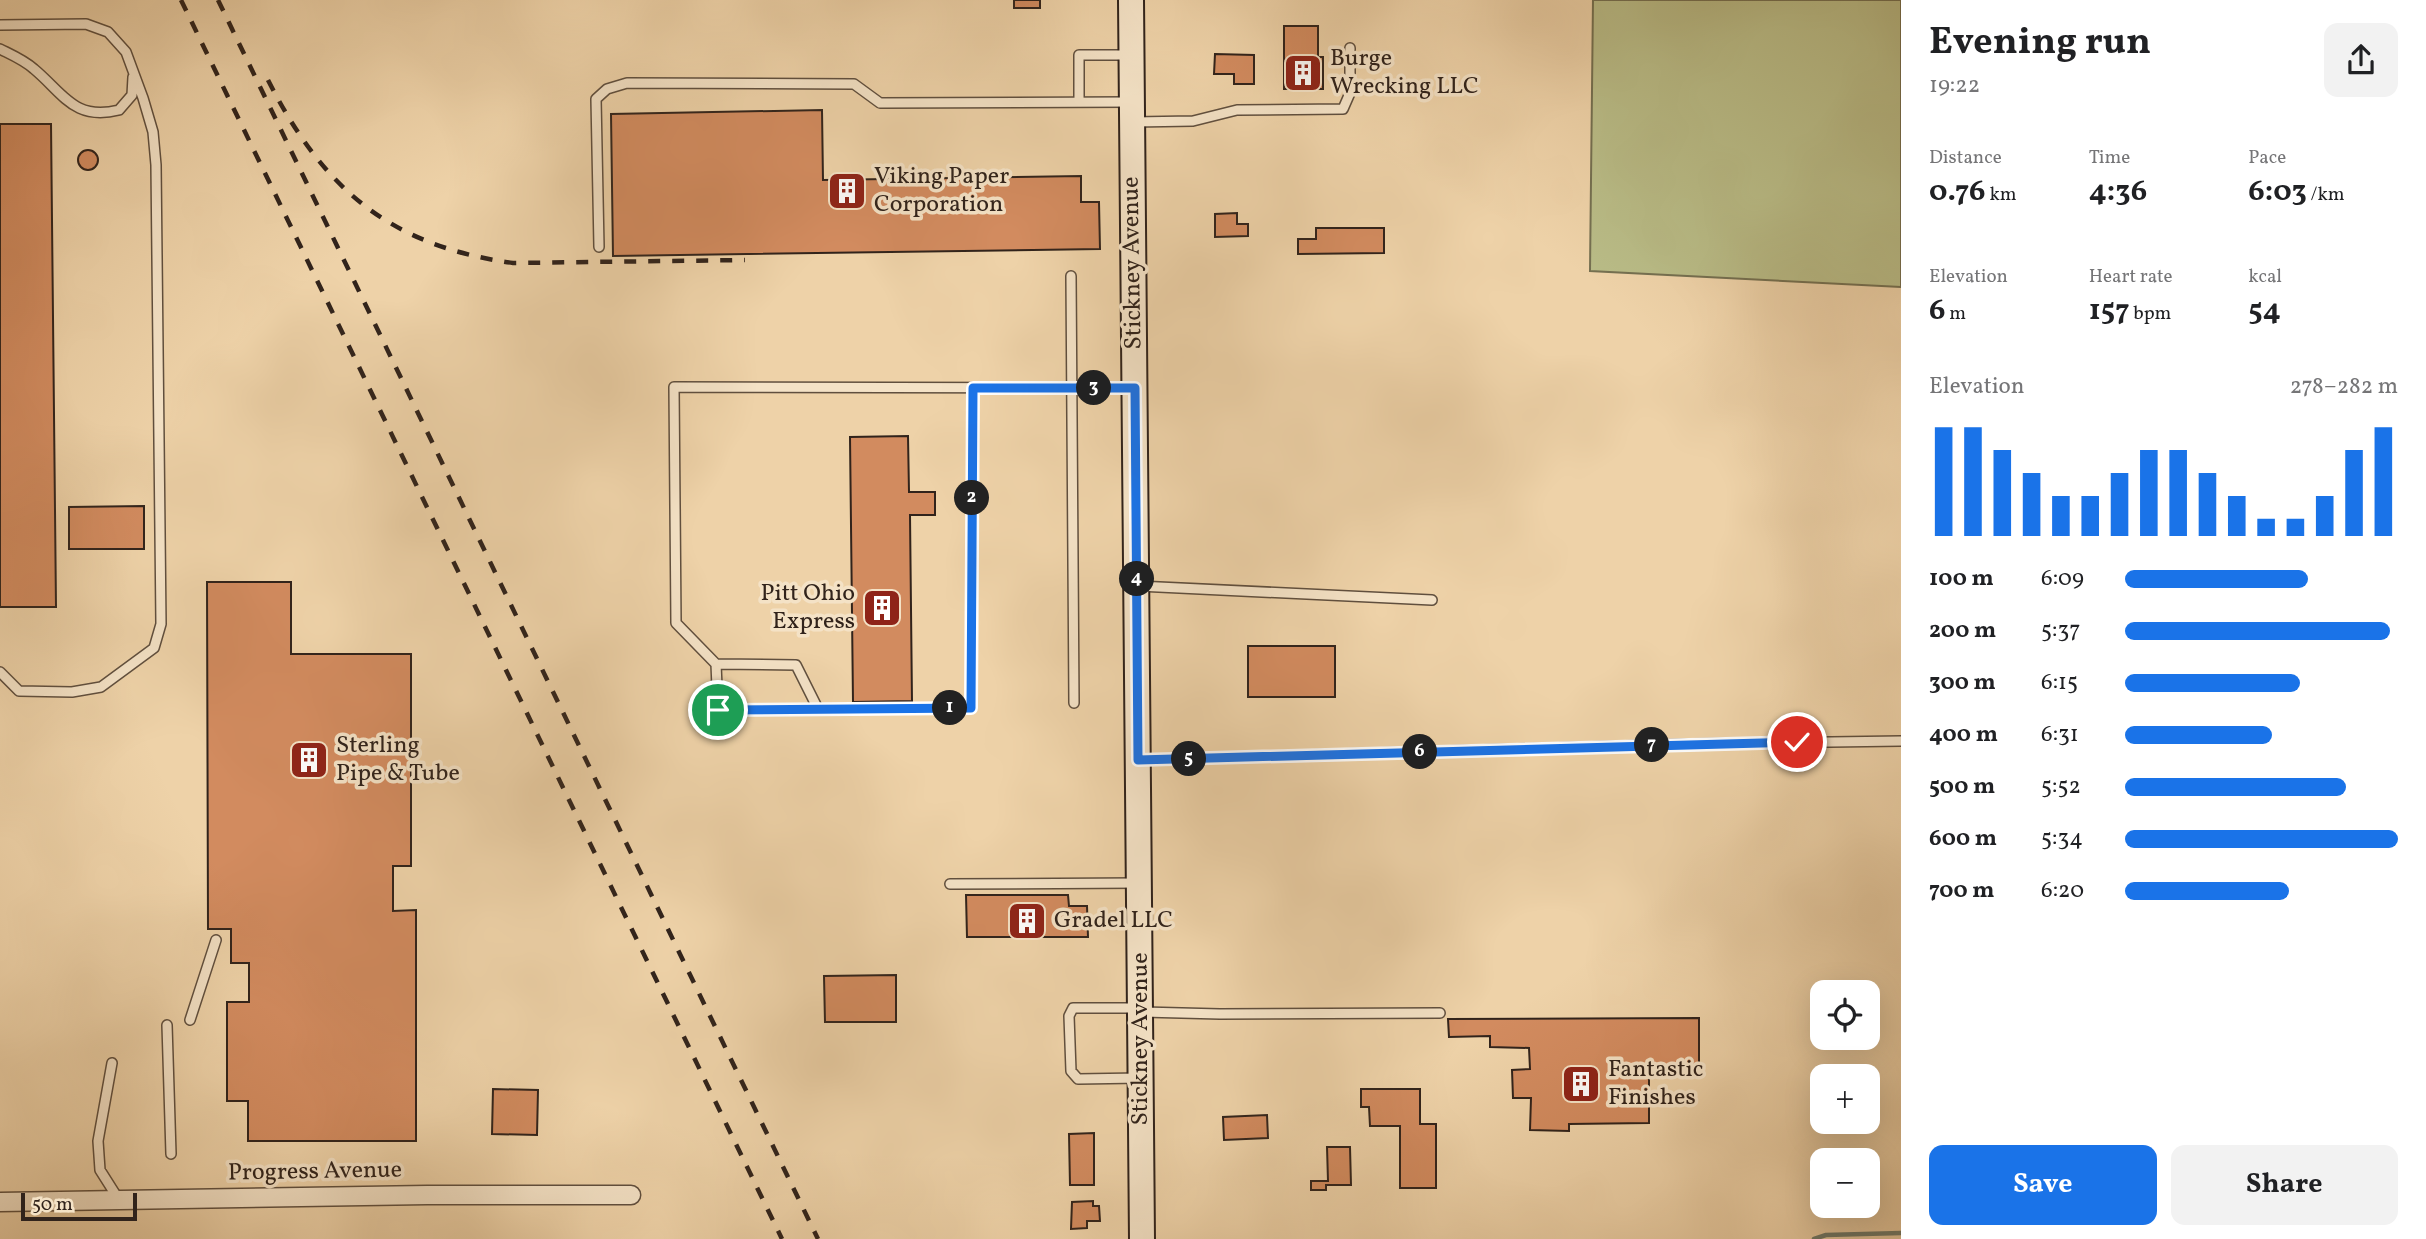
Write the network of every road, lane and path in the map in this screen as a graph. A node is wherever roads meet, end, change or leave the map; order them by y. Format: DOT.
graph roads {
  1 [pos="1131,0"];
  2 [pos="0,25"];
  3 [pos="1350,48"];
  4 [pos="0,50"];
  5 [pos="1132,55"];
  6 [pos="133,72"];
  7 [pos="1079,102"];
  8 [pos="1132,112"];
  9 [pos="599,247"];
  10 [pos="1071,276"];
  11 [pos="973,388"];
  12 [pos="1073,388"];
  13 [pos="1135,388"];
  14 [pos="1137,586"];
  15 [pos="1432,600"];
  16 [pos="716,664"];
  17 [pos="0,672"];
  18 [pos="1074,703"];
  19 [pos="818,709"];
  20 [pos="1901,741"];
  21 [pos="1138,760"];
  22 [pos="1140,883"];
  23 [pos="950,884"];
  24 [pos="216,940"];
  25 [pos="1141,1010"];
  26 [pos="1440,1013"];
  27 [pos="190,1020"];
  28 [pos="167,1025"];
  29 [pos="112,1063"];
  30 [pos="1142,1078"];
  31 [pos="171,1154"];
  32 [pos="631,1195"];
  33 [pos="119,1200"];
  34 [pos="0,1202"];
  35 [pos="1142,1239"];
  1 -- 5 [label="street, Stickney Avenue"];
  2 -- 6 [label="lane"];
  3 -- 8 [label="lane"];
  4 -- 6 [label="lane"];
  5 -- 7 [label="lane"];
  5 -- 8 [label="street, Stickney Avenue"];
  6 -- 17 [label="lane"];
  7 -- 8 [label="lane"];
  7 -- 9 [label="lane"];
  8 -- 13 [label="street, Stickney Avenue"];
  10 -- 12 [label="lane"];
  11 -- 12 [label="lane"];
  11 -- 16 [label="lane"];
  11 -- 19 [label="lane"];
  12 -- 13 [label="lane"];
  12 -- 18 [label="lane"];
  13 -- 14 [label="street, Stickney Avenue"];
  14 -- 15 [label="lane"];
  14 -- 21 [label="street, Stickney Avenue"];
  16 -- 19 [label="lane"];
  16 -- 19 [label="lane"];
  20 -- 21 [label="lane"];
  21 -- 22 [label="street, Stickney Avenue"];
  22 -- 23 [label="lane"];
  22 -- 25 [label="street, Stickney Avenue"];
  24 -- 27 [label="lane"];
  25 -- 26 [label="lane"];
  25 -- 30 [label="street, Stickney Avenue"];
  25 -- 30 [label="lane"];
  28 -- 31 [label="lane"];
  29 -- 33 [label="lane"];
  30 -- 35 [label="street, Stickney Avenue"];
  32 -- 33 [label="street, Progress Avenue"];
  33 -- 34 [label="street, Progress Avenue"];
}
